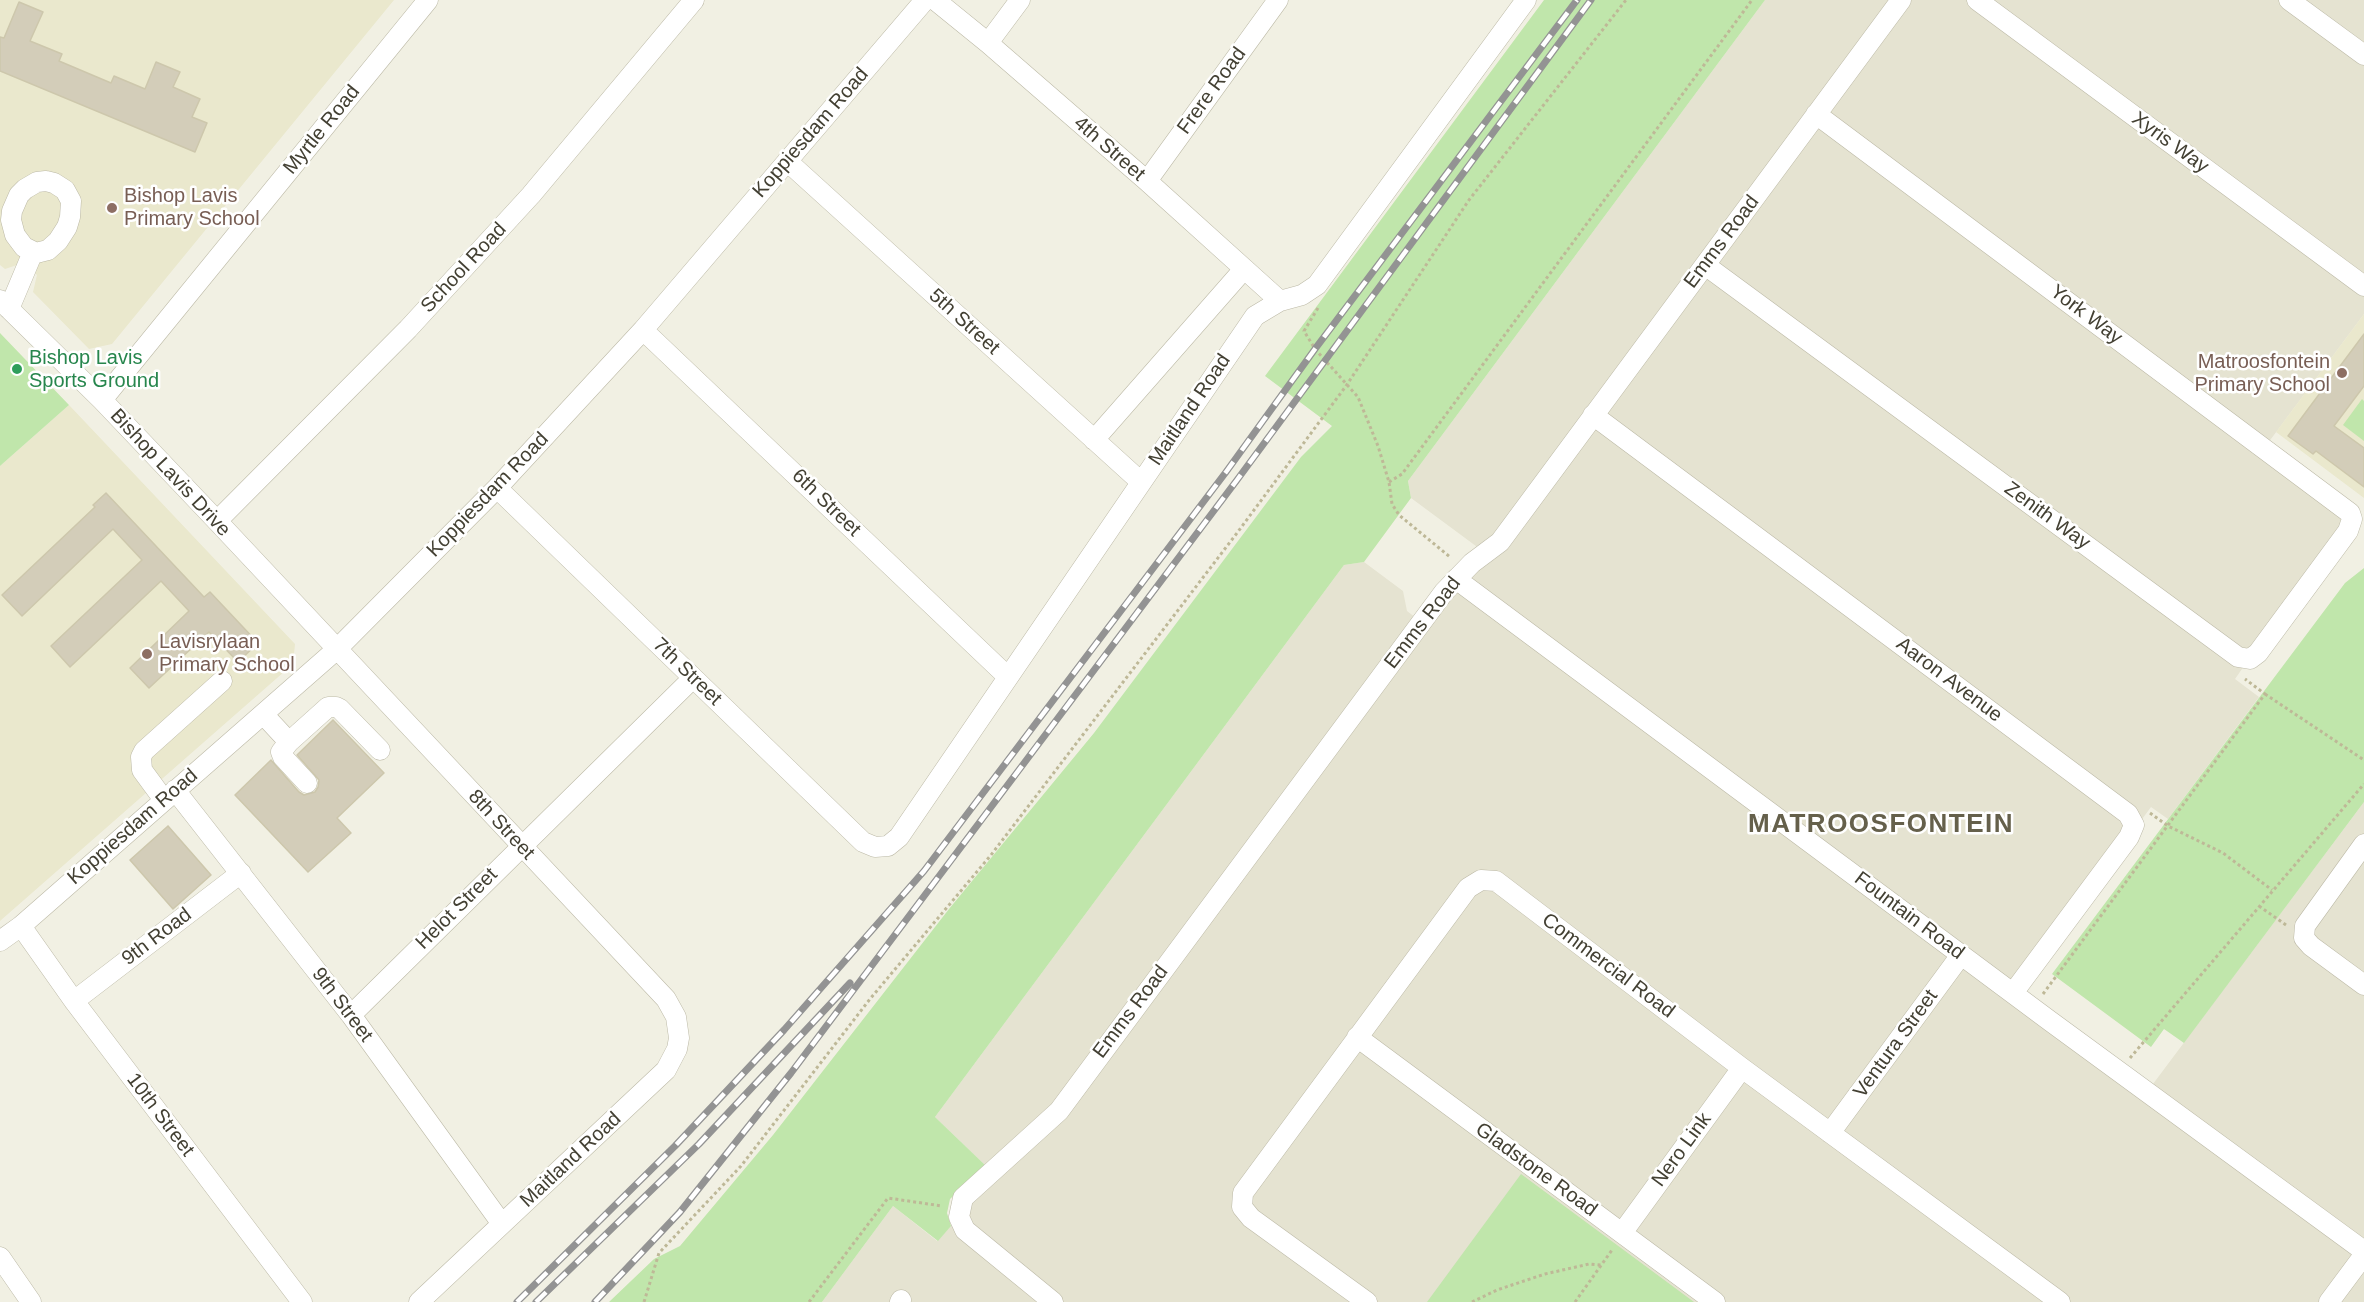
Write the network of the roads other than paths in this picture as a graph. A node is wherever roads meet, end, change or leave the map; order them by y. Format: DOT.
graph roads {
  1 [pos="428,0"];
  2 [pos="694,0"];
  3 [pos="925,0"];
  4 [pos="935,0"];
  5 [pos="1020,0"];
  6 [pos="1278,0"];
  7 [pos="1526,0"];
  8 [pos="1901,0"];
  9 [pos="1977,0"];
  10 [pos="2289,0"];
  11 [pos="988,43"];
  12 [pos="2364,56"];
  13 [pos="1816,114"];
  14 [pos="787,161"];
  15 [pos="1147,181"];
  16 [pos="33,252"];
  17 [pos="1705,265"];
  18 [pos="1244,268"];
  19 [pos="2364,286"];
  20 [pos="1280,301"];
  21 [pos="5,304"];
  22 [pos="643,330"];
  23 [pos="102,400"];
  24 [pos="1593,415"];
  25 [pos="1094,440"];
  26 [pos="1141,482"];
  27 [pos="497,488"];
  28 [pos="2352,519"];
  29 [pos="217,522"];
  30 [pos="1461,574"];
  31 [pos="336,650"];
  32 [pos="1008,677"];
  33 [pos="693,678"];
  34 [pos="222,681"];
  35 [pos="263,714"];
  36 [pos="289,742"];
  37 [pos="380,750"];
  38 [pos="307,783"];
  39 [pos="170,795"];
  40 [pos="2364,844"];
  41 [pos="521,846"];
  42 [pos="881,848"];
  43 [pos="241,873"];
  44 [pos="21,926"];
  45 [pos="0,941"];
  46 [pos="1961,955"];
  47 [pos="2364,985"];
  48 [pos="2013,993"];
  49 [pos="666,999"];
  50 [pos="74,1001"];
  51 [pos="351,1015"];
  52 [pos="1357,1038"];
  53 [pos="1742,1068"];
  54 [pos="1830,1134"];
  55 [pos="502,1224"];
  56 [pos="1622,1233"];
  57 [pos="2364,1253"];
  58 [pos="0,1257"];
  59 [pos="31,1302"];
  60 [pos="302,1302"];
  61 [pos="419,1302"];
  62 [pos="1053,1302"];
  63 [pos="1367,1302"];
  64 [pos="1715,1302"];
  65 [pos="2060,1302"];
  66 [pos="2329,1302"];
  1 -- 23 [label="street, Myrtle Road"];
  2 -- 29 [label="street, School Road"];
  3 -- 14 [label="street, Koppiesdam Road"];
  4 -- 11 [label="street, 4th Street"];
  5 -- 11 [label="street"];
  6 -- 15 [label="street, Frere Road"];
  7 -- 20 [label="street, Maitland Road"];
  8 -- 13 [label="street, Emms Road"];
  9 -- 19 [label="street, Xyris Way"];
  10 -- 12 [label="street"];
  11 -- 15 [label="street, 4th Street"];
  13 -- 17 [label="street, Emms Road"];
  13 -- 28 [label="street, York Way"];
  14 -- 22 [label="street, Koppiesdam Road"];
  14 -- 25 [label="street, 5th Street"];
  15 -- 18 [label="street, 4th Street"];
  16 -- 21 [label="street"];
  17 -- 24 [label="street, Emms Road"];
  17 -- 28 [label="street, Zenith Way"];
  18 -- 20 [label="street, 4th Street"];
  18 -- 25 [label="street"];
  20 -- 26 [label="street, Maitland Road"];
  21 -- 23 [label="street, Bishop Lavis Drive"];
  22 -- 27 [label="street, Koppiesdam Road"];
  22 -- 32 [label="street, 6th Street"];
  23 -- 29 [label="street, Bishop Lavis Drive"];
  24 -- 30 [label="street, Emms Road"];
  24 -- 48 [label="street, Aaron Avenue"];
  25 -- 26 [label="street, 5th Street"];
  26 -- 32 [label="street, Maitland Road"];
  27 -- 31 [label="street, Koppiesdam Road"];
  27 -- 33 [label="street, 7th Street"];
  29 -- 31 [label="street, Bishop Lavis Drive"];
  30 -- 46 [label="street, Fountain Road"];
  30 -- 62 [label="street, Emms Road"];
  31 -- 35 [label="street, Koppiesdam Road"];
  31 -- 41 [label="street, 8th Street"];
  32 -- 42 [label="street, Maitland Road"];
  33 -- 41 [label="street, Helot Street"];
  33 -- 42 [label="street, 7th Street"];
  34 -- 39 [label="street, 9th Street"];
  35 -- 36 [label="street"];
  35 -- 39 [label="street, Koppiesdam Road"];
  36 -- 37 [label="street"];
  36 -- 38 [label="street"];
  39 -- 43 [label="street, 9th Street"];
  39 -- 44 [label="street, Koppiesdam Road"];
  40 -- 47 [label="street"];
  41 -- 49 [label="street, 8th Street"];
  41 -- 51 [label="street, Helot Street"];
  43 -- 50 [label="street, 9th Road"];
  43 -- 51 [label="street, 9th Street"];
  44 -- 45 [label="street, Koppiesdam Road"];
  44 -- 50 [label="street, 10th Street"];
  46 -- 48 [label="street, Fountain Road"];
  46 -- 54 [label="street, Ventura Street"];
  48 -- 57 [label="street, Fountain Road"];
  49 -- 55 [label="street, Maitland Road"];
  50 -- 60 [label="street, 10th Street"];
  51 -- 55 [label="street, 9th Street"];
  52 -- 53 [label="street, Commercial Road"];
  52 -- 56 [label="street, Gladstone Road"];
  52 -- 63 [label="street, Commercial Road"];
  53 -- 54 [label="street, Commercial Road"];
  53 -- 56 [label="street, Nero Link"];
  54 -- 65 [label="street, Commercial Road"];
  55 -- 61 [label="street, Maitland Road"];
  56 -- 64 [label="street, Gladstone Road"];
  57 -- 66 [label="street"];
  58 -- 59 [label="street"];
}
